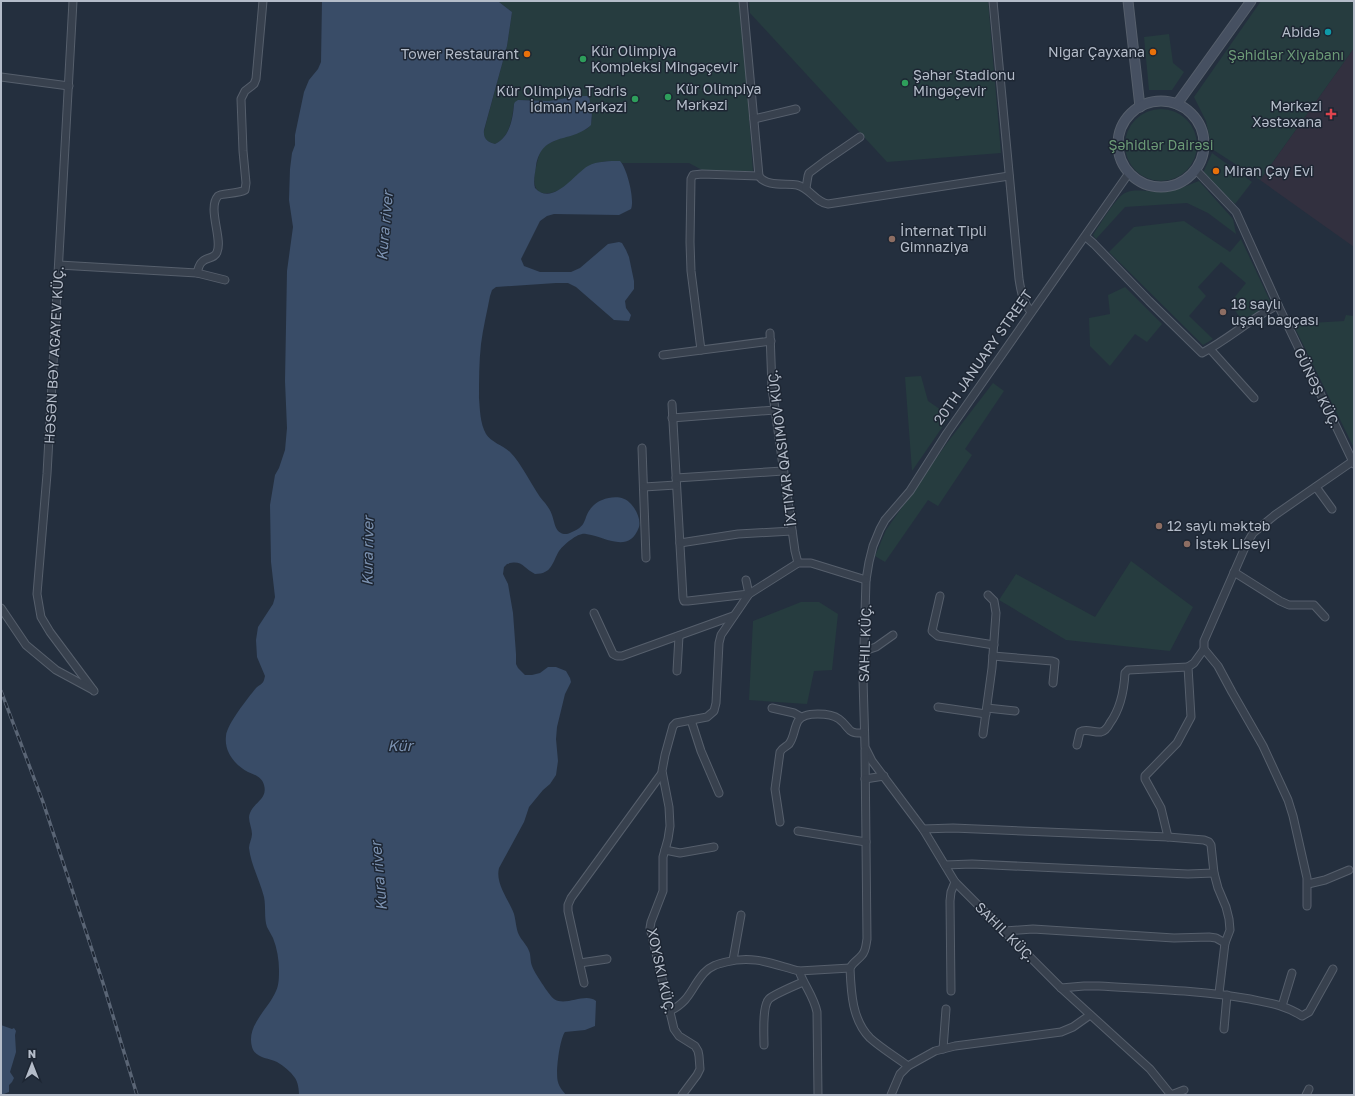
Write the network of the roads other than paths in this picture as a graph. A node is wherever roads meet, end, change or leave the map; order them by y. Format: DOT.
graph roads {
  1 [pos="73,1"];
  2 [pos="263,1"];
  3 [pos="743,1"];
  4 [pos="993,1"];
  5 [pos="1128,1"];
  6 [pos="1252,1"];
  7 [pos="1,77"];
  8 [pos="69,86"];
  9 [pos="1177,104"];
  10 [pos="1140,107"];
  11 [pos="796,109"];
  12 [pos="754,119"];
  13 [pos="860,137"];
  14 [pos="1196,170"];
  15 [pos="1129,173"];
  16 [pos="759,176"];
  17 [pos="1008,176"];
  18 [pos="806,188"];
  19 [pos="1086,237"];
  20 [pos="59,265"];
  21 [pos="197,273"];
  22 [pos="225,280"];
  23 [pos="1278,306"];
  24 [pos="1032,312"];
  25 [pos="770,333"];
  26 [pos="771,341"];
  27 [pos="1210,349"];
  28 [pos="701,350"];
  29 [pos="663,355"];
  30 [pos="1254,398"];
  31 [pos="672,404"];
  32 [pos="775,410"];
  33 [pos="672,418"];
  34 [pos="642,448"];
  35 [pos="1353,463"];
  36 [pos="784,471"];
  37 [pos="676,482"];
  38 [pos="644,487"];
  39 [pos="1316,487"];
  40 [pos="1332,509"];
  41 [pos="792,531"];
  42 [pos="680,543"];
  43 [pos="646,558"];
  44 [pos="798,562"];
  45 [pos="868,562"];
  46 [pos="1234,572"];
  47 [pos="746,580"];
  48 [pos="866,580"];
  49 [pos="749,594"];
  50 [pos="988,595"];
  51 [pos="940,596"];
  52 [pos="1,608"];
  53 [pos="594,613"];
  54 [pos="733,616"];
  55 [pos="1325,617"];
  56 [pos="893,635"];
  57 [pos="679,636"];
  58 [pos="994,645"];
  59 [pos="1204,649"];
  60 [pos="864,651"];
  61 [pos="993,656"];
  62 [pos="1188,667"];
  63 [pos="677,671"];
  64 [pos="1053,683"];
  65 [pos="938,707"];
  66 [pos="772,708"];
  67 [pos="986,711"];
  68 [pos="1015,711"];
  69 [pos="801,717"];
  70 [pos="690,720"];
  71 [pos="864,734"];
  72 [pos="983,734"];
  73 [pos="1077,745"];
  74 [pos="865,747"];
  75 [pos="662,773"];
  76 [pos="884,776"];
  77 [pos="865,779"];
  78 [pos="719,793"];
  79 [pos="780,822"];
  80 [pos="923,829"];
  81 [pos="798,831"];
  82 [pos="1168,837"];
  83 [pos="866,842"];
  84 [pos="714,847"];
  85 [pos="665,850"];
  86 [pos="945,865"];
  87 [pos="1349,870"];
  88 [pos="1214,873"];
  89 [pos="955,882"];
  90 [pos="1308,884"];
  91 [pos="1307,906"];
  92 [pos="741,915"];
  93 [pos="1005,932"];
  94 [pos="1225,943"];
  95 [pos="607,959"];
  96 [pos="733,960"];
  97 [pos="580,963"];
  98 [pos="850,968"];
  99 [pos="1333,969"];
  100 [pos="799,971"];
  101 [pos="1292,973"];
  102 [pos="802,982"];
  103 [pos="584,983"];
  104 [pos="1061,988"];
  105 [pos="951,991"];
  106 [pos="1219,993"];
  107 [pos="1227,995"];
  108 [pos="1282,1006"];
  109 [pos="946,1009"];
  110 [pos="670,1011"];
  111 [pos="1090,1015"];
  112 [pos="1224,1029"];
  113 [pos="764,1045"];
  114 [pos="943,1049"];
  115 [pos="908,1066"];
  116 [pos="1184,1090"];
  117 [pos="682,1095"];
  118 [pos="818,1095"];
  119 [pos="891,1095"];
  120 [pos="1171,1095"];
  1 -- 8 [label="street, HƏSƏN BƏY AĞAYEV KÜÇ."];
  2 -- 21 [label="street"];
  3 -- 12 [label="street"];
  4 -- 17 [label="street"];
  5 -- 10 [label="main road"];
  6 -- 9 [label="main road"];
  7 -- 8 [label="street"];
  8 -- 20 [label="street, HƏSƏN BƏY AĞAYEV KÜÇ."];
  9 -- 10 [label="main road"];
  9 -- 14 [label="main road"];
  10 -- 15 [label="main road"];
  11 -- 12 [label="street"];
  12 -- 16 [label="street"];
  13 -- 18 [label="street"];
  14 -- 15 [label="main road"];
  14 -- 23 [label="street, GÜNƏŞ KÜÇ."];
  15 -- 19 [label="street, 20TH JANUARY STREET"];
  16 -- 18 [label="street"];
  16 -- 28 [label="street"];
  17 -- 18 [label="street"];
  17 -- 24 [label="street"];
  19 -- 24 [label="street, 20TH JANUARY STREET"];
  19 -- 27 [label="street"];
  20 -- 21 [label="street"];
  20 -- 52 [label="street, HƏSƏN BƏY AĞAYEV KÜÇ."];
  21 -- 22 [label="street"];
  23 -- 27 [label="street"];
  23 -- 35 [label="street, GÜNƏŞ KÜÇ."];
  24 -- 45 [label="street, 20TH JANUARY STREET"];
  25 -- 26 [label="street"];
  26 -- 28 [label="street"];
  26 -- 32 [label="street"];
  27 -- 30 [label="street"];
  28 -- 29 [label="street"];
  31 -- 33 [label="street"];
  32 -- 33 [label="street"];
  32 -- 36 [label="street"];
  33 -- 37 [label="street"];
  34 -- 38 [label="street"];
  35 -- 39 [label="street"];
  36 -- 37 [label="street"];
  36 -- 41 [label="street"];
  37 -- 38 [label="street"];
  37 -- 42 [label="street"];
  38 -- 43 [label="street"];
  39 -- 40 [label="street"];
  39 -- 46 [label="street"];
  41 -- 42 [label="street"];
  41 -- 44 [label="street"];
  42 -- 49 [label="street"];
  44 -- 48 [label="street"];
  44 -- 49 [label="street, XOYSKI KÜÇ."];
  45 -- 48 [label="street, SAHIL KÜÇ."];
  46 -- 55 [label="street"];
  46 -- 59 [label="street"];
  47 -- 49 [label="street"];
  48 -- 60 [label="street, SAHIL KÜÇ."];
  49 -- 54 [label="street, XOYSKI KÜÇ."];
  50 -- 58 [label="street"];
  51 -- 58 [label="street"];
  53 -- 57 [label="street"];
  54 -- 57 [label="street"];
  54 -- 70 [label="street, XOYSKI KÜÇ."];
  56 -- 60 [label="street"];
  57 -- 63 [label="street"];
  58 -- 61 [label="street"];
  59 -- 62 [label="street"];
  59 -- 90 [label="street"];
  60 -- 71 [label="street, SAHIL KÜÇ."];
  61 -- 64 [label="street"];
  61 -- 67 [label="street"];
  62 -- 73 [label="street"];
  62 -- 82 [label="street"];
  65 -- 67 [label="street"];
  66 -- 69 [label="street"];
  67 -- 68 [label="street"];
  67 -- 72 [label="street"];
  69 -- 71 [label="street"];
  69 -- 79 [label="street"];
  70 -- 75 [label="street, XOYSKI KÜÇ."];
  70 -- 78 [label="street"];
  71 -- 74 [label="street, SAHIL KÜÇ."];
  74 -- 76 [label="street, SAHIL KÜÇ."];
  74 -- 77 [label="street, SAHIL KÜÇ."];
  75 -- 85 [label="street, XOYSKI KÜÇ."];
  75 -- 97 [label="street"];
  76 -- 77 [label="street"];
  76 -- 80 [label="street, SAHIL KÜÇ."];
  77 -- 83 [label="street, SAHIL KÜÇ."];
  80 -- 82 [label="street"];
  80 -- 86 [label="street, SAHIL KÜÇ."];
  81 -- 83 [label="street"];
  82 -- 88 [label="street"];
  83 -- 98 [label="street, SAHIL KÜÇ."];
  84 -- 85 [label="street"];
  85 -- 110 [label="street, XOYSKI KÜÇ."];
  86 -- 88 [label="street"];
  86 -- 89 [label="street, SAHIL KÜÇ."];
  87 -- 90 [label="street"];
  88 -- 94 [label="street"];
  89 -- 93 [label="street, SAHIL KÜÇ."];
  89 -- 105 [label="street"];
  90 -- 91 [label="street"];
  92 -- 96 [label="street"];
  93 -- 94 [label="street"];
  93 -- 104 [label="street, SAHIL KÜÇ."];
  94 -- 106 [label="street"];
  95 -- 97 [label="street"];
  96 -- 100 [label="street"];
  96 -- 110 [label="street"];
  97 -- 103 [label="street"];
  98 -- 100 [label="street"];
  98 -- 115 [label="street"];
  99 -- 108 [label="street"];
  100 -- 102 [label="street"];
  101 -- 108 [label="street"];
  102 -- 113 [label="street"];
  102 -- 118 [label="street"];
  104 -- 106 [label="street"];
  104 -- 111 [label="street, SAHIL KÜÇ."];
  106 -- 107 [label="street"];
  107 -- 108 [label="street"];
  107 -- 112 [label="street"];
  109 -- 114 [label="street"];
  110 -- 117 [label="street, XOYSKI KÜÇ."];
  111 -- 114 [label="street"];
  111 -- 120 [label="street, SAHIL KÜÇ."];
  114 -- 115 [label="street"];
  115 -- 119 [label="street"];
  116 -- 120 [label="street"];
}
